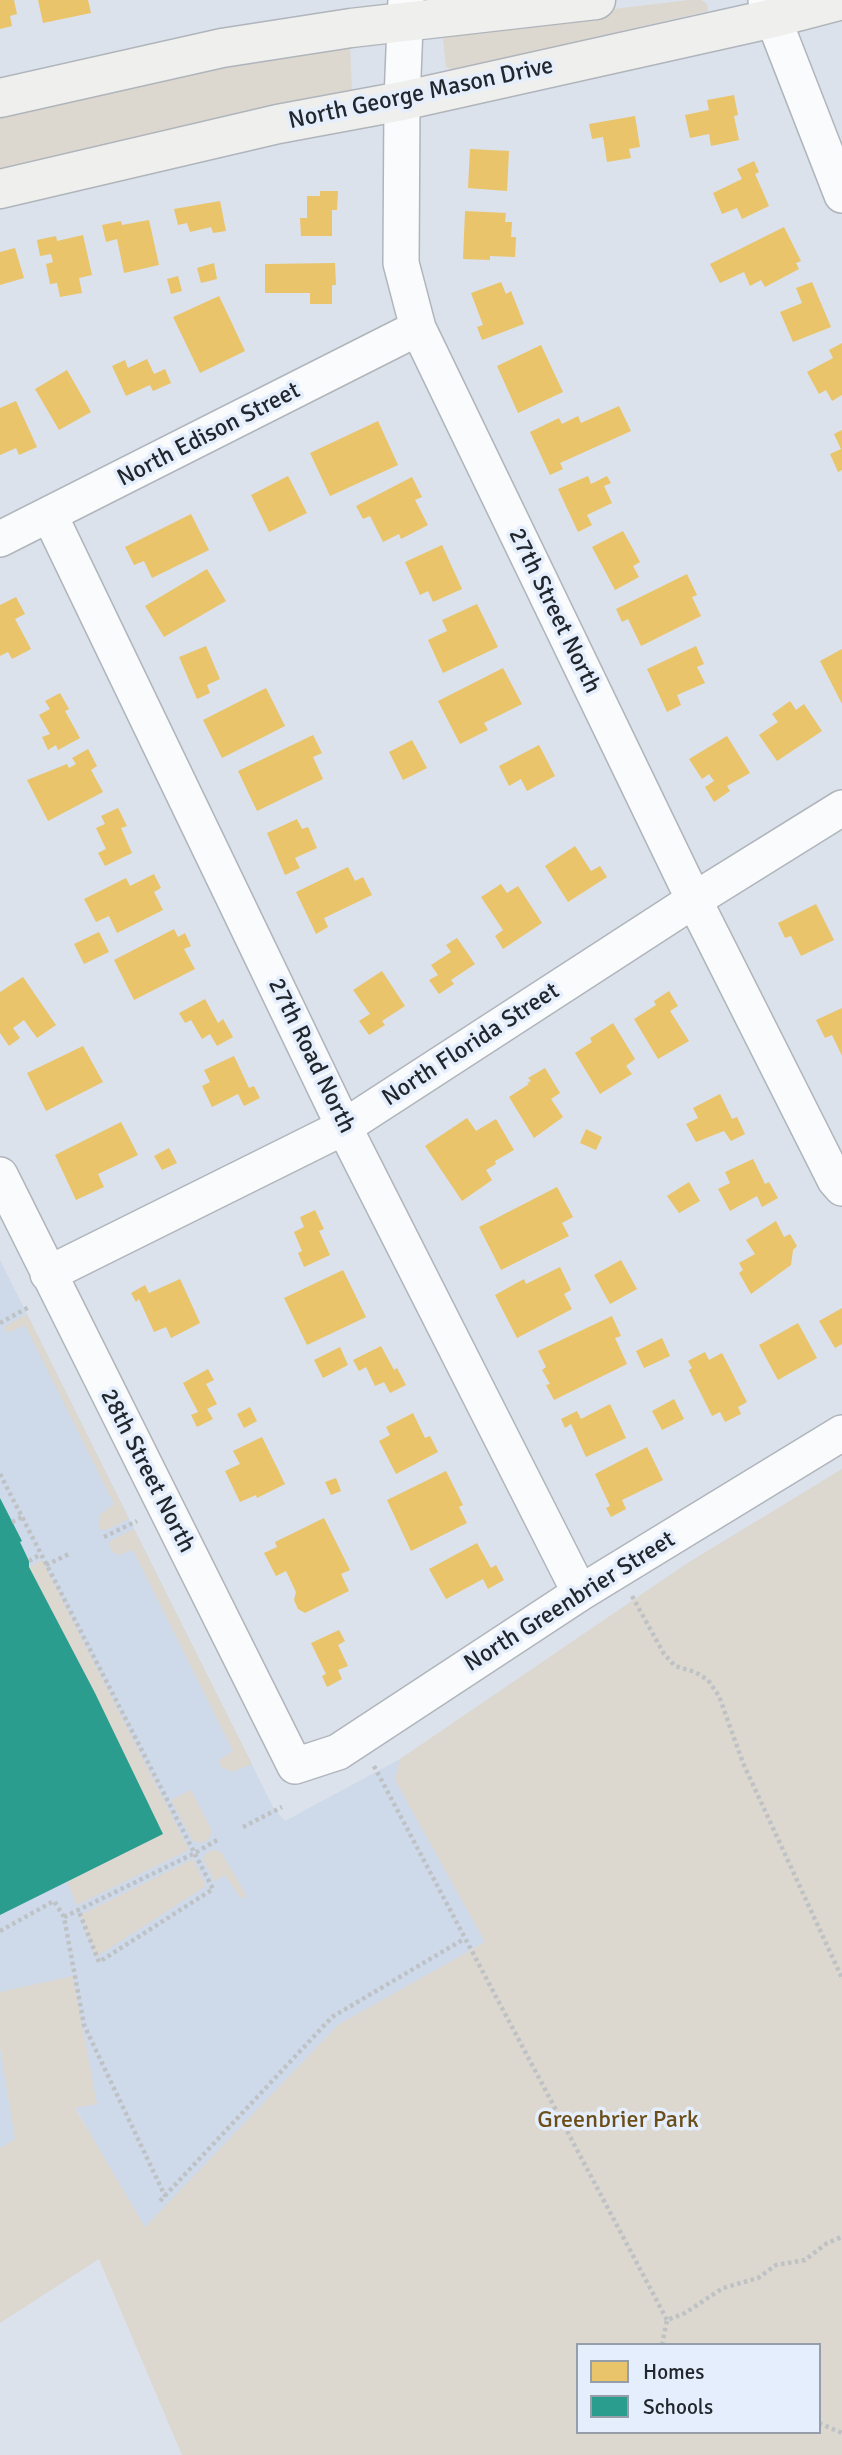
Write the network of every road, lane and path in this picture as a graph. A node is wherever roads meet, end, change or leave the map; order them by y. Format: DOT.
graph roads {
  1 [pos="596,0"];
  2 [pos="842,0"];
  3 [pos="770,9"];
  4 [pos="406,12"];
  5 [pos="0,98"];
  6 [pos="402,101"];
  7 [pos="0,189"];
  8 [pos="842,195"];
  9 [pos="418,328"];
  10 [pos="50,516"];
  11 [pos="0,539"];
  12 [pos="842,807"];
  13 [pos="694,900"];
  14 [pos="344,1127"];
  15 [pos="0,1175"];
  16 [pos="842,1188"];
  17 [pos="47,1274"];
  18 [pos="29,1307"];
  19 [pos="0,1323"];
  20 [pos="842,1433"];
  21 [pos="0,1474"];
  22 [pos="22,1517"];
  23 [pos="137,1521"];
  24 [pos="12,1522"];
  25 [pos="104,1537"];
  26 [pos="71,1553"];
  27 [pos="41,1554"];
  28 [pos="29,1561"];
  29 [pos="46,1565"];
  30 [pos="580,1593"];
  31 [pos="631,1595"];
  32 [pos="295,1766"];
  33 [pos="374,1766"];
  34 [pos="282,1807"];
  35 [pos="243,1827"];
  36 [pos="217,1840"];
  37 [pos="195,1853"];
  38 [pos="78,1909"];
  39 [pos="64,1917"];
  40 [pos="0,1931"];
  41 [pos="464,1939"];
  42 [pos="842,1978"];
  43 [pos="165,2196"];
  44 [pos="160,2202"];
  45 [pos="842,2237"];
  46 [pos="667,2320"];
  47 [pos="662,2343"];
  48 [pos="821,2424"];
  49 [pos="842,2433"];
  1 -- 4 [label="street"];
  2 -- 3 [label="street, North George Mason Drive"];
  3 -- 6 [label="street, North George Mason Drive"];
  3 -- 8 [label="street"];
  4 -- 5 [label="street"];
  4 -- 6 [label="street, 27th Street North"];
  6 -- 7 [label="street, North George Mason Drive"];
  6 -- 9 [label="street, 27th Street North"];
  9 -- 10 [label="street, North Edison Street"];
  9 -- 13 [label="street, 27th Street North"];
  10 -- 11 [label="street, North Edison Street"];
  10 -- 14 [label="street, 27th Road North"];
  12 -- 13 [label="street, North Florida Street"];
  13 -- 14 [label="street, North Florida Street"];
  13 -- 16 [label="street, 27th Street North"];
  14 -- 17 [label="street, North Florida Street"];
  14 -- 30 [label="street, 27th Road North"];
  15 -- 17 [label="street, 28th Street North"];
  17 -- 32 [label="street, 28th Street North"];
  18 -- 19 [label="path"];
  20 -- 30 [label="street, North Greenbrier Street"];
  21 -- 22 [label="path"];
  22 -- 24 [label="path"];
  22 -- 27 [label="path"];
  23 -- 25 [label="path"];
  26 -- 29 [label="path"];
  27 -- 28 [label="path"];
  27 -- 29 [label="path"];
  29 -- 37 [label="path"];
  30 -- 32 [label="street, North Greenbrier Street"];
  31 -- 42 [label="path"];
  33 -- 41 [label="path"];
  34 -- 35 [label="path"];
  36 -- 37 [label="path"];
  37 -- 38 [label="path"];
  37 -- 38 [label="path"];
  38 -- 39 [label="path"];
  39 -- 40 [label="path"];
  39 -- 43 [label="path"];
  41 -- 43 [label="path"];
  41 -- 46 [label="path"];
  43 -- 44 [label="path"];
  45 -- 46 [label="path"];
  46 -- 47 [label="path"];
  48 -- 49 [label="path"];
}
